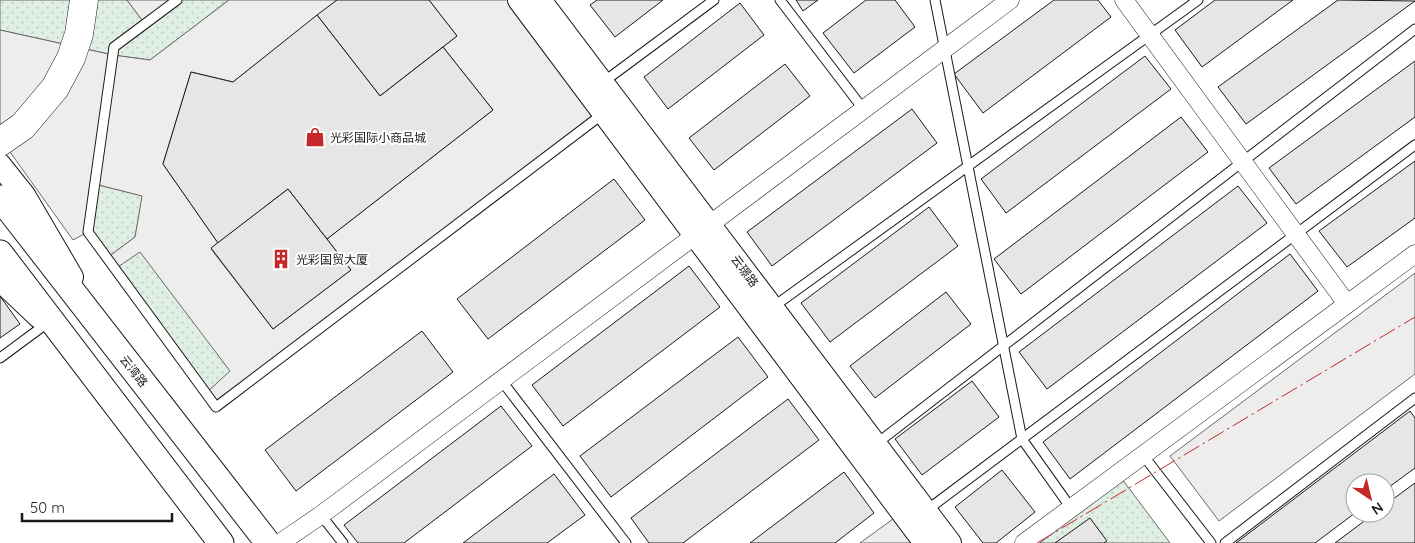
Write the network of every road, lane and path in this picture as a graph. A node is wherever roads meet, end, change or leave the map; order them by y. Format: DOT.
graph roads {
  1 [pos="84,0"];
  2 [pos="177,0"];
  3 [pos="518,0"];
  4 [pos="714,0"];
  5 [pos="780,0"];
  6 [pos="935,0"];
  7 [pos="1010,0"];
  8 [pos="1124,0"];
  9 [pos="1198,0"];
  10 [pos="544,2"];
  11 [pos="1415,30"];
  12 [pos="1150,35"];
  13 [pos="946,50"];
  14 [pos="602,83"];
  15 [pos="864,110"];
  16 [pos="604,113"];
  17 [pos="0,142"];
  18 [pos="1415,145"];
  19 [pos="1243,162"];
  20 [pos="0,165"];
  21 [pos="968,167"];
  22 [pos="0,198"];
  23 [pos="702,230"];
  24 [pos="1296,234"];
  25 [pos="0,254"];
  26 [pos="1415,254"];
  27 [pos="0,280"];
  28 [pos="1347,304"];
  29 [pos="773,308"];
  30 [pos="46,324"];
  31 [pos="106,334"];
  32 [pos="1004,346"];
  33 [pos="78,354"];
  34 [pos="0,358"];
  35 [pos="501,380"];
  36 [pos="1415,398"];
  37 [pos="1022,439"];
  38 [pos="876,444"];
  39 [pos="1143,455"];
  40 [pos="1071,508"];
  41 [pos="926,511"];
  42 [pos="321,514"];
  43 [pos="216,541"];
  44 [pos="268,543"];
  45 [pos="280,543"];
  46 [pos="343,543"];
  47 [pos="626,543"];
  48 [pos="925,543"];
  49 [pos="950,543"];
  50 [pos="1024,543"];
  51 [pos="1211,543"];
  52 [pos="1224,543"];
  1 -- 17 [label="highway"];
  2 -- 16 [label="lane"];
  3 -- 16 [label="street, 云璟路"];
  4 -- 14 [label="lane"];
  5 -- 15 [label="lane"];
  6 -- 13 [label="lane"];
  7 -- 13 [label="street"];
  8 -- 12 [label="street"];
  9 -- 12 [label="lane"];
  10 -- 14 [label="street, 云璟路"];
  11 -- 19 [label="lane"];
  12 -- 19 [label="street"];
  12 -- 21 [label="lane"];
  13 -- 15 [label="street"];
  13 -- 21 [label="lane"];
  14 -- 23 [label="street, 云璟路"];
  15 -- 23 [label="street"];
  16 -- 23 [label="street, 云璟路"];
  18 -- 24 [label="lane"];
  19 -- 24 [label="street"];
  19 -- 32 [label="lane"];
  20 -- 31 [label="street"];
  21 -- 29 [label="lane"];
  21 -- 32 [label="lane"];
  22 -- 31 [label="main road, 云湾路"];
  23 -- 29 [label="street, 云璟路"];
  23 -- 35 [label="street"];
  23 -- 48 [label="street, 云璟路"];
  24 -- 28 [label="street"];
  24 -- 37 [label="lane"];
  25 -- 33 [label="main road"];
  26 -- 28 [label="street"];
  27 -- 30 [label="street"];
  28 -- 39 [label="street"];
  29 -- 38 [label="street, 云璟路"];
  30 -- 33 [label="street"];
  30 -- 34 [label="lane"];
  31 -- 44 [label="main road, 云湾路"];
  32 -- 37 [label="lane"];
  32 -- 38 [label="lane"];
  33 -- 43 [label="main road"];
  35 -- 42 [label="street"];
  35 -- 47 [label="lane"];
  36 -- 52 [label="lane"];
  37 -- 40 [label="lane"];
  37 -- 41 [label="lane"];
  38 -- 41 [label="street, 云璟路"];
  39 -- 40 [label="street"];
  39 -- 51 [label="lane"];
  40 -- 50 [label="street"];
  41 -- 49 [label="street, 云璟路"];
  42 -- 45 [label="street"];
  42 -- 46 [label="lane"];
}
